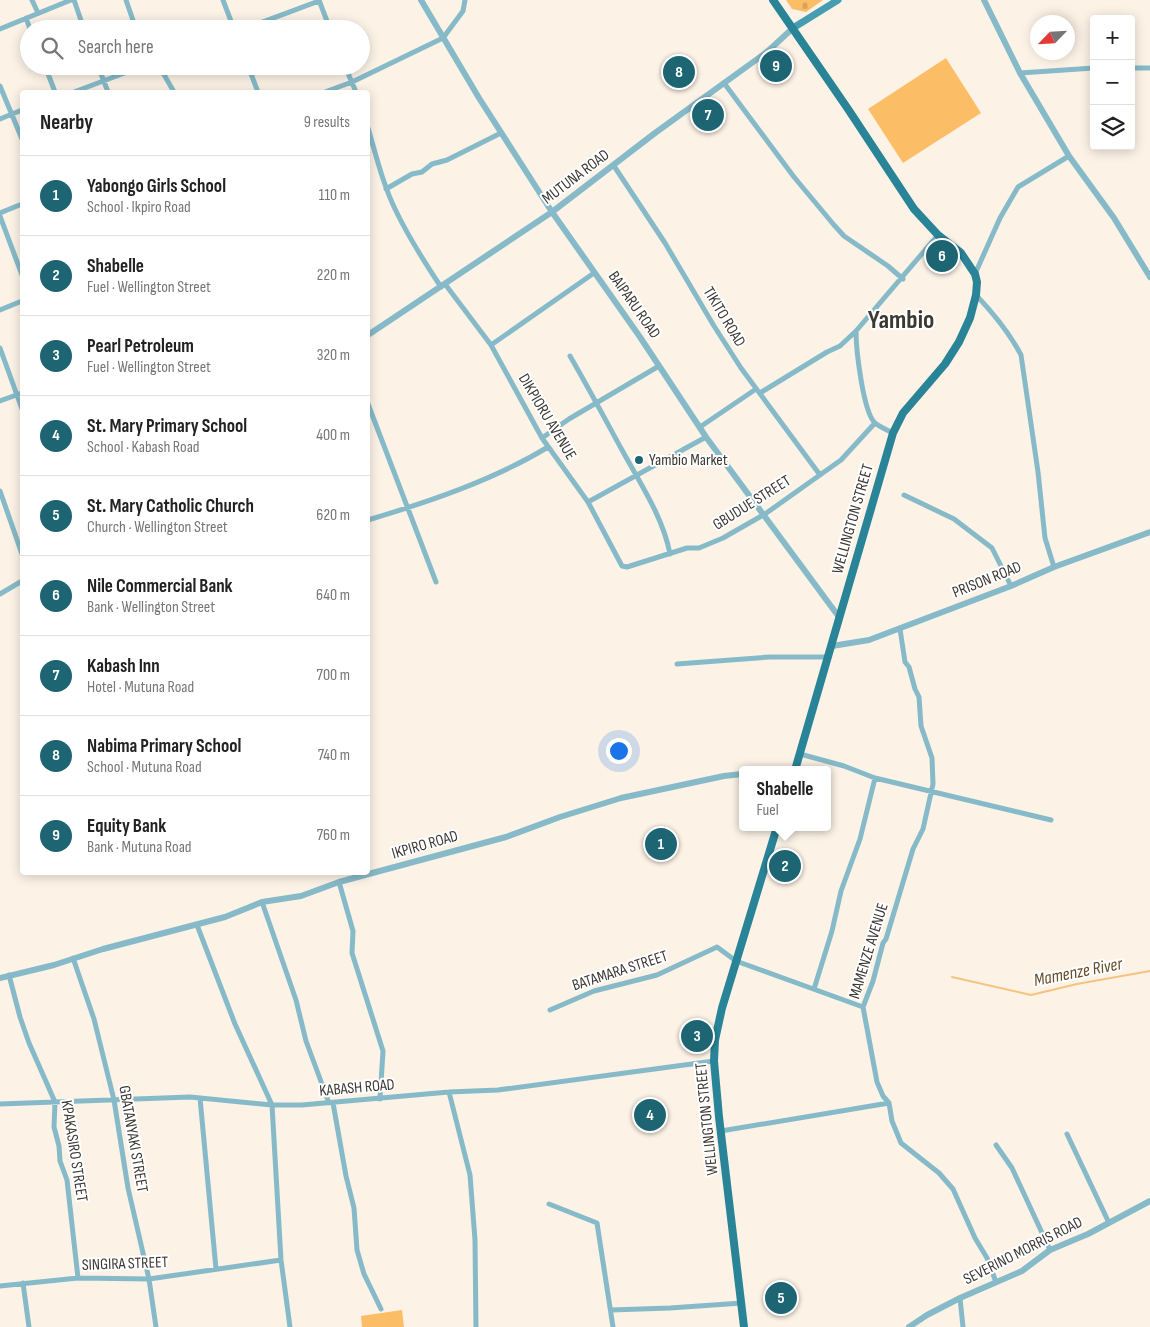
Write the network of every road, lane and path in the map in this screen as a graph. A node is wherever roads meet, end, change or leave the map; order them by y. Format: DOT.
graph roads {
  1 [pos="32,0"];
  2 [pos="72,0"];
  3 [pos="126,0"];
  4 [pos="223,0"];
  5 [pos="319,0"];
  6 [pos="420,0"];
  7 [pos="465,0"];
  8 [pos="773,0"];
  9 [pos="838,0"];
  10 [pos="984,0"];
  11 [pos="38,13"];
  12 [pos="26,18"];
  13 [pos="21,20"];
  14 [pos="80,20"];
  15 [pos="133,20"];
  16 [pos="231,20"];
  17 [pos="267,20"];
  18 [pos="327,20"];
  19 [pos="20,21"];
  20 [pos="794,28"];
  21 [pos="0,29"];
  22 [pos="443,38"];
  23 [pos="1090,68"];
  24 [pos="1135,68"];
  25 [pos="1150,68"];
  26 [pos="370,73"];
  27 [pos="1020,73"];
  28 [pos="48,75"];
  29 [pos="101,75"];
  30 [pos="119,75"];
  31 [pos="164,75"];
  32 [pos="251,75"];
  33 [pos="349,75"];
  34 [pos="366,75"];
  35 [pos="103,81"];
  36 [pos="352,82"];
  37 [pos="724,83"];
  38 [pos="0,86"];
  39 [pos="54,90"];
  40 [pos="79,90"];
  41 [pos="107,90"];
  42 [pos="173,90"];
  43 [pos="257,90"];
  44 [pos="330,90"];
  45 [pos="355,90"];
  46 [pos="20,111"];
  47 [pos="12,114"];
  48 [pos="0,119"];
  49 [pos="501,133"];
  50 [pos="20,135"];
  51 [pos="370,135"];
  52 [pos="1069,156"];
  53 [pos="614,166"];
  54 [pos="386,189"];
  55 [pos="20,205"];
  56 [pos="552,212"];
  57 [pos="0,215"];
  58 [pos="938,235"];
  59 [pos="20,270"];
  60 [pos="594,273"];
  61 [pos="975,274"];
  62 [pos="1150,277"];
  63 [pos="903,279"];
  64 [pos="443,286"];
  65 [pos="976,295"];
  66 [pos="20,302"];
  67 [pos="0,310"];
  68 [pos="856,331"];
  69 [pos="370,334"];
  70 [pos="491,345"];
  71 [pos="0,348"];
  72 [pos="570,356"];
  73 [pos="659,366"];
  74 [pos="758,391"];
  75 [pos="20,394"];
  76 [pos="0,401"];
  77 [pos="598,402"];
  78 [pos="370,409"];
  79 [pos="875,423"];
  80 [pos="700,427"];
  81 [pos="893,432"];
  82 [pos="706,437"];
  83 [pos="542,438"];
  84 [pos="548,447"];
  85 [pos="636,475"];
  86 [pos="820,475"];
  87 [pos="0,491"];
  88 [pos="904,494"];
  89 [pos="588,502"];
  90 [pos="407,508"];
  91 [pos="765,514"];
  92 [pos="370,519"];
  93 [pos="1150,532"];
  94 [pos="20,548"];
  95 [pos="670,554"];
  96 [pos="622,566"];
  97 [pos="1054,566"];
  98 [pos="20,582"];
  99 [pos="436,582"];
  100 [pos="1011,586"];
  101 [pos="0,594"];
  102 [pos="839,617"];
  103 [pos="900,629"];
  104 [pos="832,646"];
  105 [pos="829,657"];
  106 [pos="677,664"];
  107 [pos="800,754"];
  108 [pos="796,766"];
  109 [pos="739,774"];
  110 [pos="875,778"];
  111 [pos="931,792"];
  112 [pos="1051,820"];
  113 [pos="777,831"];
  114 [pos="370,874"];
  115 [pos="366,875"];
  116 [pos="339,882"];
  117 [pos="262,902"];
  118 [pos="197,925"];
  119 [pos="73,958"];
  120 [pos="736,962"];
  121 [pos="9,975"];
  122 [pos="0,978"];
  123 [pos="814,989"];
  124 [pos="863,1007"];
  125 [pos="550,1010"];
  126 [pos="714,1062"];
  127 [pos="449,1092"];
  128 [pos="200,1098"];
  129 [pos="380,1099"];
  130 [pos="114,1100"];
  131 [pos="55,1102"];
  132 [pos="331,1103"];
  133 [pos="889,1103"];
  134 [pos="0,1104"];
  135 [pos="272,1104"];
  136 [pos="721,1131"];
  137 [pos="1067,1134"];
  138 [pos="996,1145"];
  139 [pos="1150,1201"];
  140 [pos="549,1204"];
  141 [pos="1109,1223"];
  142 [pos="1050,1250"];
  143 [pos="281,1260"];
  144 [pos="216,1269"];
  145 [pos="78,1278"];
  146 [pos="149,1279"];
  147 [pos="996,1282"];
  148 [pos="23,1283"];
  149 [pos="0,1286"];
  150 [pos="960,1298"];
  151 [pos="742,1304"];
  152 [pos="381,1309"];
  153 [pos="611,1310"];
  154 [pos="29,1327"];
  155 [pos="156,1327"];
  156 [pos="290,1327"];
  157 [pos="476,1327"];
  158 [pos="613,1327"];
  159 [pos="744,1327"];
  160 [pos="909,1327"];
  161 [pos="963,1327"];
  1 -- 11 [label="street"];
  2 -- 11 [label="street"];
  2 -- 14 [label="street"];
  3 -- 15 [label="street"];
  4 -- 16 [label="street"];
  5 -- 17 [label="street"];
  5 -- 18 [label="street"];
  6 -- 22 [label="street, BAIPARU ROAD"];
  7 -- 22 [label="street"];
  8 -- 20 [label="main road"];
  9 -- 20 [label="main road"];
  10 -- 27 [label="street"];
  11 -- 12 [label="street"];
  12 -- 13 [label="street"];
  19 -- 21 [label="street"];
  20 -- 37 [label="street, MUTUNA ROAD"];
  20 -- 58 [label="main road"];
  22 -- 26 [label="street"];
  22 -- 49 [label="street, BAIPARU ROAD"];
  23 -- 27 [label="street"];
  24 -- 25 [label="street"];
  27 -- 52 [label="street"];
  28 -- 39 [label="street"];
  29 -- 35 [label="street"];
  30 -- 35 [label="street"];
  31 -- 42 [label="street"];
  32 -- 43 [label="street"];
  33 -- 36 [label="street"];
  34 -- 36 [label="street"];
  35 -- 40 [label="street"];
  35 -- 41 [label="street"];
  36 -- 44 [label="street"];
  36 -- 45 [label="street"];
  37 -- 53 [label="street, MUTUNA ROAD"];
  37 -- 63 [label="street"];
  38 -- 47 [label="street"];
  46 -- 47 [label="street"];
  47 -- 48 [label="street"];
  47 -- 50 [label="street"];
  49 -- 54 [label="street"];
  49 -- 56 [label="street, BAIPARU ROAD"];
  51 -- 54 [label="street, DIKPIORU AVENUE"];
  52 -- 61 [label="street"];
  52 -- 62 [label="street"];
  53 -- 56 [label="street, MUTUNA ROAD"];
  53 -- 74 [label="street, TIKITO ROAD"];
  54 -- 64 [label="street, DIKPIORU AVENUE"];
  55 -- 57 [label="street"];
  56 -- 60 [label="street, BAIPARU ROAD"];
  56 -- 64 [label="street, MUTUNA ROAD"];
  57 -- 59 [label="street"];
  58 -- 61 [label="main road"];
  58 -- 63 [label="street"];
  60 -- 70 [label="street"];
  60 -- 73 [label="street, BAIPARU ROAD"];
  61 -- 65 [label="main road, WELLINGTON STREET"];
  63 -- 68 [label="street"];
  64 -- 69 [label="street, MUTUNA ROAD"];
  64 -- 70 [label="street, DIKPIORU AVENUE"];
  65 -- 81 [label="main road, WELLINGTON STREET"];
  65 -- 97 [label="street"];
  66 -- 67 [label="street"];
  68 -- 74 [label="street"];
  68 -- 79 [label="street"];
  70 -- 83 [label="street, DIKPIORU AVENUE"];
  71 -- 75 [label="street"];
  72 -- 77 [label="street"];
  73 -- 77 [label="street"];
  73 -- 80 [label="street, BAIPARU ROAD"];
  74 -- 80 [label="street"];
  74 -- 86 [label="street, TIKITO ROAD"];
  75 -- 76 [label="street"];
  77 -- 83 [label="street"];
  77 -- 85 [label="street"];
  78 -- 90 [label="street"];
  79 -- 81 [label="street"];
  79 -- 86 [label="street, GBUDUE STREET"];
  80 -- 82 [label="street, BAIPARU ROAD"];
  81 -- 102 [label="main road, WELLINGTON STREET"];
  82 -- 85 [label="street"];
  82 -- 91 [label="street, BAIPARU ROAD"];
  83 -- 84 [label="street, DIKPIORU AVENUE"];
  84 -- 89 [label="street, DIKPIORU AVENUE"];
  84 -- 90 [label="street"];
  85 -- 89 [label="street"];
  85 -- 95 [label="street"];
  86 -- 91 [label="street, GBUDUE STREET"];
  87 -- 94 [label="street"];
  88 -- 100 [label="street"];
  89 -- 96 [label="street, DIKPIORU AVENUE"];
  90 -- 92 [label="street"];
  90 -- 99 [label="street"];
  91 -- 95 [label="street, GBUDUE STREET"];
  91 -- 102 [label="street, BAIPARU ROAD"];
  93 -- 97 [label="street, PRISON ROAD"];
  95 -- 96 [label="street, GBUDUE STREET"];
  97 -- 100 [label="street, PRISON ROAD"];
  98 -- 101 [label="street"];
  100 -- 103 [label="street, PRISON ROAD"];
  102 -- 104 [label="main road, WELLINGTON STREET"];
  103 -- 104 [label="street, PRISON ROAD"];
  103 -- 111 [label="street, MAMENZE AVENUE"];
  104 -- 105 [label="main road, WELLINGTON STREET"];
  105 -- 106 [label="street"];
  105 -- 107 [label="main road, WELLINGTON STREET"];
  107 -- 108 [label="main road, WELLINGTON STREET"];
  107 -- 110 [label="street"];
  109 -- 114 [label="street, IKPIRO ROAD"];
  110 -- 111 [label="street"];
  110 -- 123 [label="street"];
  111 -- 112 [label="street"];
  111 -- 124 [label="street, MAMENZE AVENUE"];
  113 -- 120 [label="main road, WELLINGTON STREET"];
  115 -- 116 [label="street, IKPIRO ROAD"];
  116 -- 117 [label="street, IKPIRO ROAD"];
  116 -- 129 [label="street"];
  117 -- 118 [label="street, IKPIRO ROAD"];
  117 -- 132 [label="street"];
  118 -- 119 [label="street, IKPIRO ROAD"];
  118 -- 135 [label="street"];
  119 -- 121 [label="street, IKPIRO ROAD"];
  119 -- 130 [label="street, GBATANYAKI STREET"];
  120 -- 123 [label="street, BATAMARA STREET"];
  120 -- 125 [label="street, BATAMARA STREET"];
  120 -- 126 [label="main road, WELLINGTON STREET"];
  121 -- 122 [label="street, IKPIRO ROAD"];
  121 -- 131 [label="street, KPAKASIRO STREET"];
  123 -- 124 [label="street, BATAMARA STREET"];
  124 -- 133 [label="street, MAMENZE AVENUE"];
  126 -- 127 [label="street, KABASH ROAD"];
  126 -- 136 [label="main road, WELLINGTON STREET"];
  127 -- 129 [label="street, KABASH ROAD"];
  127 -- 157 [label="street"];
  128 -- 130 [label="street, KABASH ROAD"];
  128 -- 135 [label="street, KABASH ROAD"];
  128 -- 144 [label="street"];
  129 -- 132 [label="street, KABASH ROAD"];
  130 -- 131 [label="street, KABASH ROAD"];
  130 -- 146 [label="street, GBATANYAKI STREET"];
  131 -- 134 [label="street, KABASH ROAD"];
  131 -- 145 [label="street, KPAKASIRO STREET"];
  132 -- 135 [label="street, KABASH ROAD"];
  132 -- 152 [label="street"];
  133 -- 136 [label="street"];
  133 -- 147 [label="street, MAMENZE AVENUE"];
  135 -- 143 [label="street"];
  136 -- 151 [label="main road, WELLINGTON STREET"];
  137 -- 141 [label="street"];
  138 -- 142 [label="street"];
  139 -- 141 [label="street, SEVERINO MORRIS ROAD"];
  140 -- 153 [label="street"];
  141 -- 142 [label="street, SEVERINO MORRIS ROAD"];
  142 -- 147 [label="street, SEVERINO MORRIS ROAD"];
  143 -- 144 [label="street, SINGIRA STREET"];
  143 -- 156 [label="street"];
  144 -- 146 [label="street, SINGIRA STREET"];
  145 -- 146 [label="street, SINGIRA STREET"];
  145 -- 148 [label="street, SINGIRA STREET"];
  146 -- 155 [label="street, GBATANYAKI STREET"];
  147 -- 150 [label="street, SEVERINO MORRIS ROAD"];
  148 -- 149 [label="street, SINGIRA STREET"];
  148 -- 154 [label="street"];
  150 -- 160 [label="street, SEVERINO MORRIS ROAD"];
  150 -- 161 [label="street"];
  151 -- 153 [label="street"];
  151 -- 159 [label="main road, WELLINGTON STREET"];
  153 -- 158 [label="street"];
}
